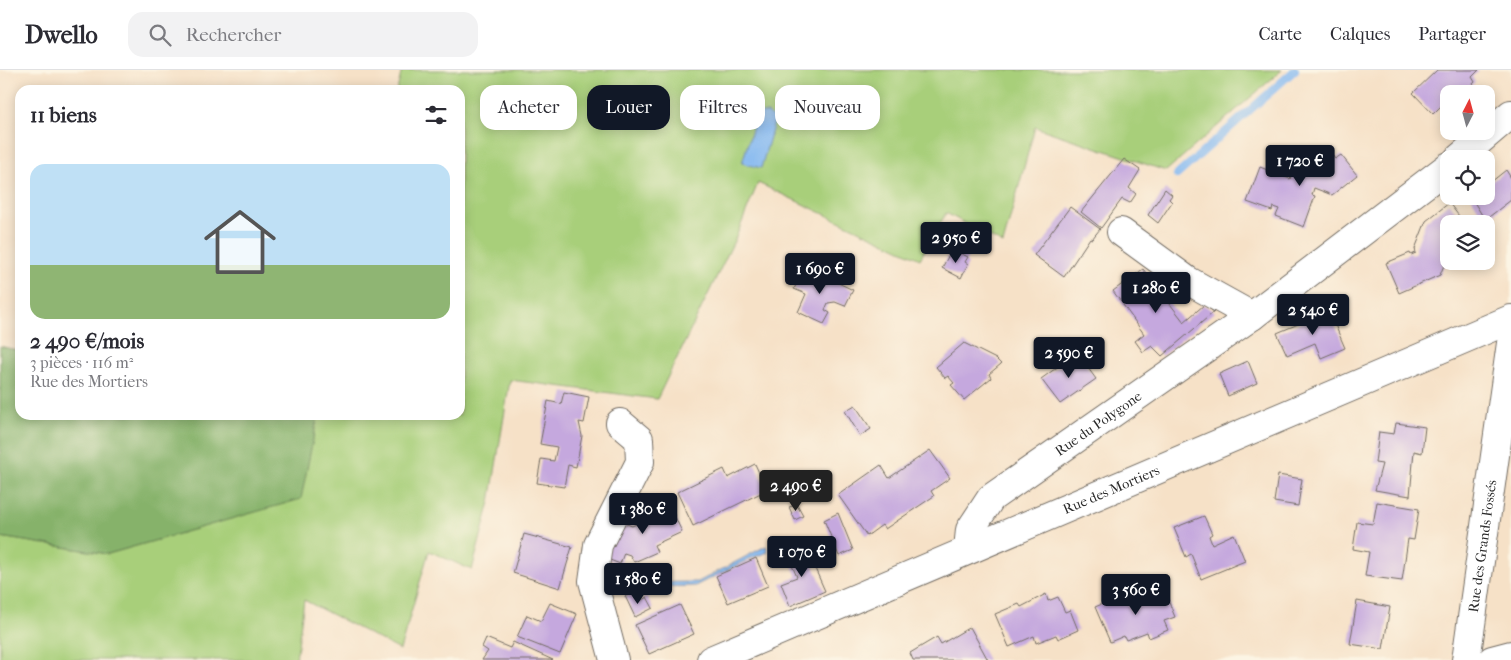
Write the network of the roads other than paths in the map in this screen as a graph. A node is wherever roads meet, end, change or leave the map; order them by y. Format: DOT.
graph roads {
  1 [pos="1511,114"];
  2 [pos="1469,150"];
  3 [pos="1440,173"];
  4 [pos="1121,232"];
  5 [pos="1252,316"];
  6 [pos="1511,331"];
  7 [pos="620,423"];
  8 [pos="968,549"];
  9 [pos="1511,655"];
  10 [pos="614,660"];
  11 [pos="711,660"];
  12 [pos="1466,660"];
  13 [pos="1492,660"];
  1 -- 2 [label="street"];
  3 -- 5 [label="street, Rue du Polygone"];
  4 -- 5 [label="street"];
  5 -- 8 [label="street, Rue du Polygone"];
  6 -- 8 [label="street, Rue des Mortiers"];
  6 -- 12 [label="street, Rue des Grands Fossés"];
  7 -- 10 [label="street"];
  8 -- 11 [label="street, Rue des Mortiers"];
  9 -- 13 [label="street"];
}
